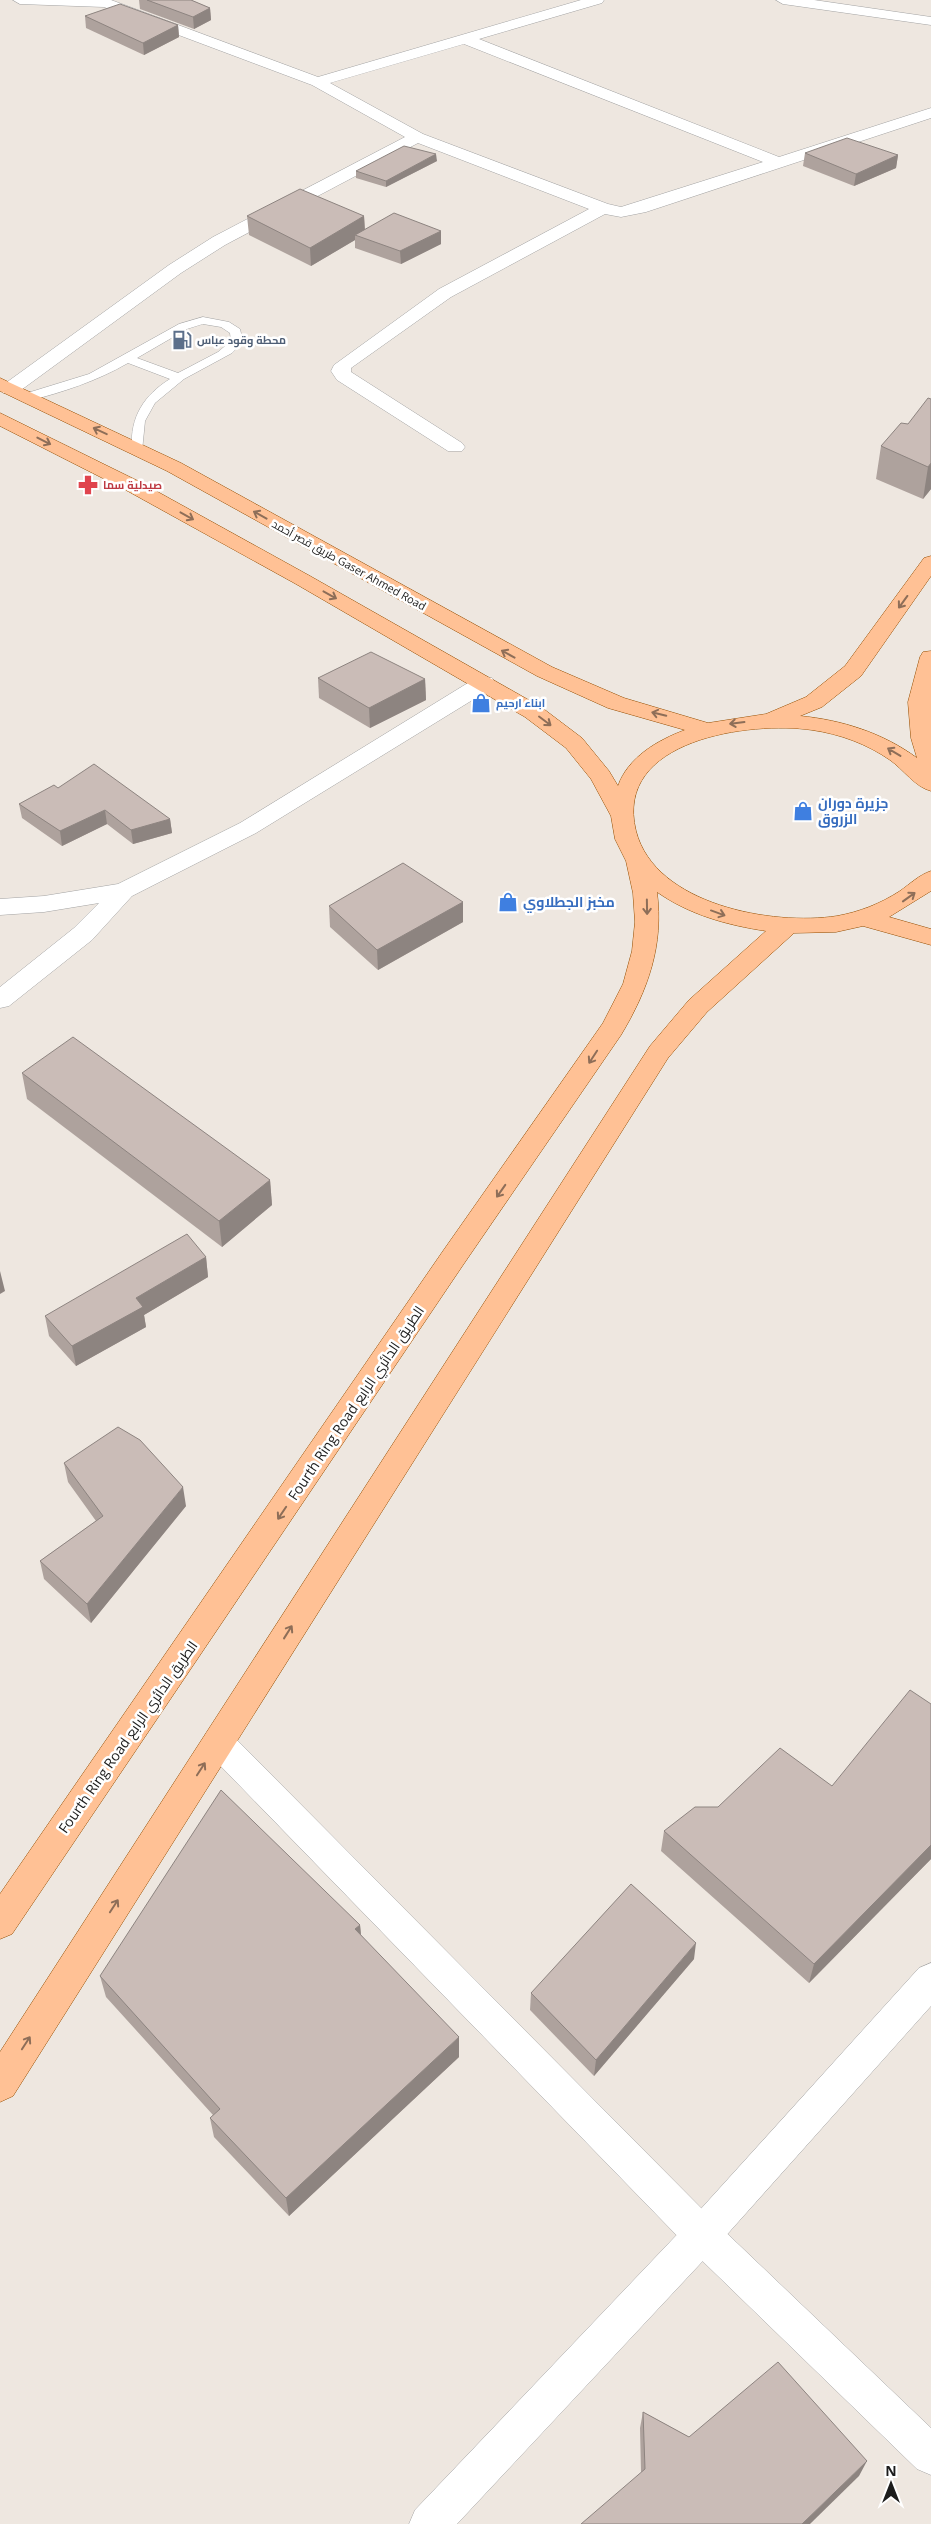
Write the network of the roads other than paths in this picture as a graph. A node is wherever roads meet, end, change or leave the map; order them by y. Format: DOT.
graph roads {
  1 [pos="20,0"];
  2 [pos="597,0"];
  3 [pos="783,0"];
  4 [pos="107,1"];
  5 [pos="931,21"];
  6 [pos="465,39"];
  7 [pos="317,82"];
  8 [pos="931,113"];
  9 [pos="417,137"];
  10 [pos="779,163"];
  11 [pos="603,208"];
  12 [pos="126,358"];
  13 [pos="179,378"];
  14 [pos="13,390"];
  15 [pos="0,419"];
  16 [pos="455,447"];
  17 [pos="138,448"];
  18 [pos="931,562"];
  19 [pos="931,657"];
  20 [pos="484,683"];
  21 [pos="769,721"];
  22 [pos="705,730"];
  23 [pos="931,769"];
  24 [pos="931,784"];
  25 [pos="622,815"];
  26 [pos="638,860"];
  27 [pos="931,879"];
  28 [pos="124,891"];
  29 [pos="0,907"];
  30 [pos="864,918"];
  31 [pos="787,926"];
  32 [pos="931,937"];
  33 [pos="0,1000"];
  34 [pos="218,1742"];
  35 [pos="0,1923"];
  36 [pos="931,1980"];
  37 [pos="0,2084"];
  38 [pos="702,2235"];
  39 [pos="931,2455"];
  40 [pos="429,2524"];
  1 -- 4 [label="street"];
  2 -- 6 [label="street"];
  3 -- 5 [label="street"];
  4 -- 7 [label="street"];
  6 -- 7 [label="street"];
  6 -- 10 [label="street"];
  7 -- 9 [label="street"];
  8 -- 10 [label="street"];
  9 -- 11 [label="street"];
  9 -- 14 [label="street"];
  10 -- 11 [label="street"];
  11 -- 16 [label="street"];
  12 -- 13 [label="lane"];
  12 -- 13 [label="lane"];
  12 -- 14 [label="lane"];
  13 -- 17 [label="lane"];
  17 -- 14 [label="main road, طريق قصر أحمد Gaser Ahmed Road, one-way"];
  15 -- 20 [label="main road, one-way"];
  22 -- 17 [label="main road, طريق قصر أحمد Gaser Ahmed Road, one-way"];
  18 -- 21 [label="main road, one-way"];
  19 -- 23 [label="main road"];
  20 -- 25 [label="main road, one-way"];
  20 -- 28 [label="street"];
  21 -- 22 [label="main road, one-way"];
  24 -- 21 [label="main road, one-way"];
  22 -- 25 [label="main road"];
  25 -- 26 [label="main road"];
  26 -- 31 [label="main road, one-way"];
  26 -- 35 [label="main road, Fourth Ring Road الطريق الدائري الرابع, one-way"];
  30 -- 27 [label="main road, one-way"];
  28 -- 29 [label="street"];
  28 -- 33 [label="street"];
  30 -- 31 [label="main road"];
  30 -- 32 [label="main road"];
  34 -- 31 [label="main road, one-way"];
  37 -- 34 [label="main road, one-way"];
  34 -- 38 [label="street"];
  36 -- 38 [label="street"];
  38 -- 39 [label="street"];
  38 -- 40 [label="street"];
}
